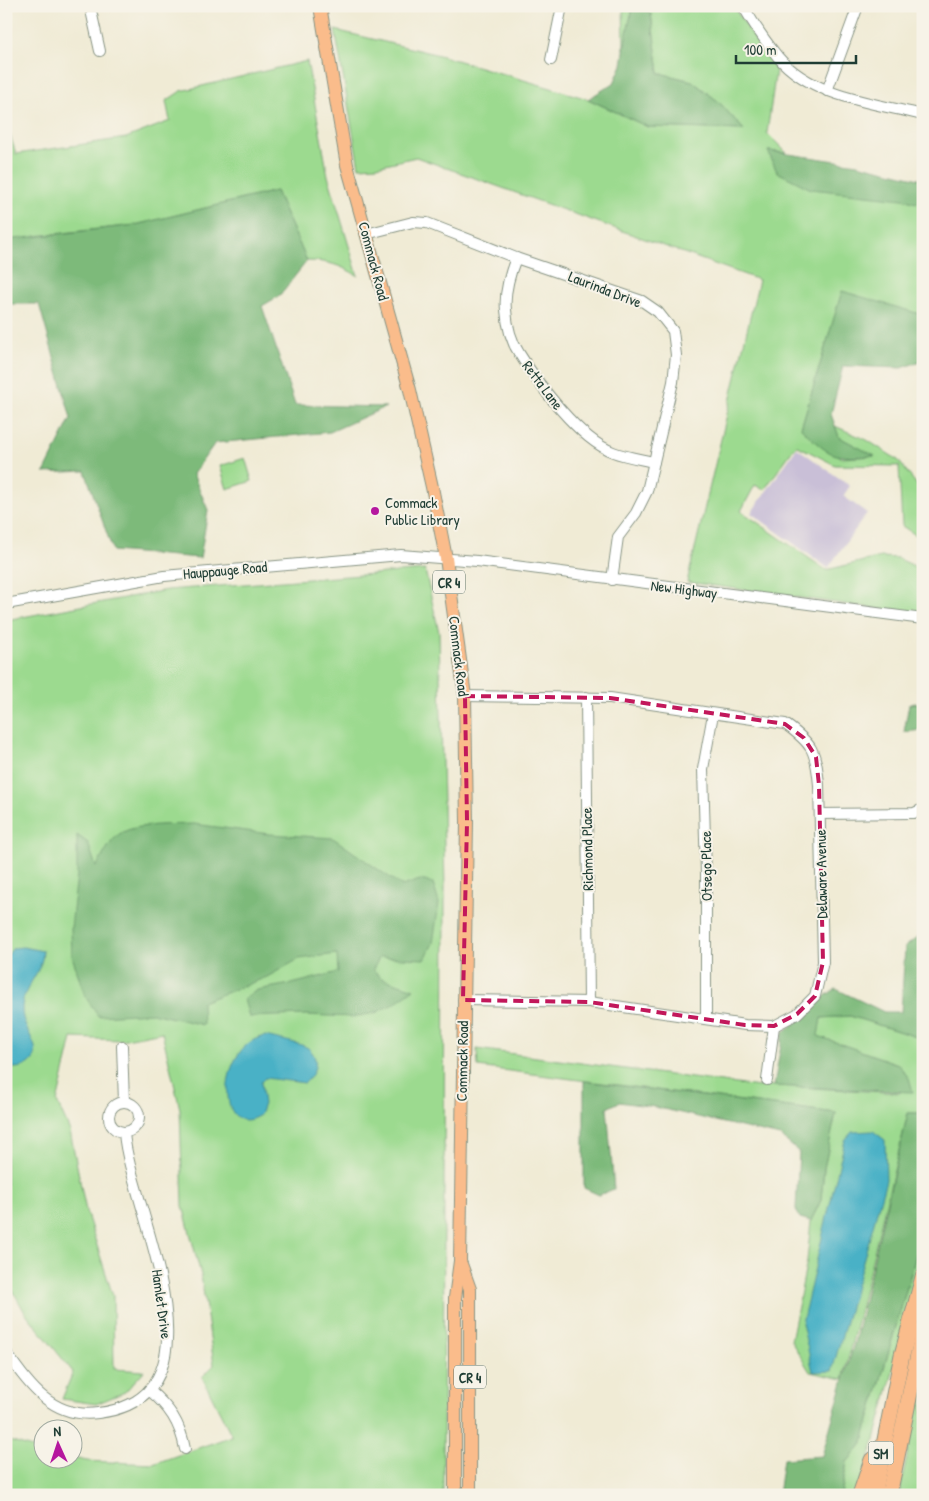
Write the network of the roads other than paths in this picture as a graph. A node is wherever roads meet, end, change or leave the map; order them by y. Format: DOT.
graph roads {
  1 [pos="90,6"];
  2 [pos="320,6"];
  3 [pos="562,6"];
  4 [pos="743,6"];
  5 [pos="858,6"];
  6 [pos="100,51"];
  7 [pos="551,60"];
  8 [pos="827,91"];
  9 [pos="923,115"];
  10 [pos="366,234"];
  11 [pos="516,258"];
  12 [pos="654,462"];
  13 [pos="446,558"];
  14 [pos="612,580"];
  15 [pos="6,604"];
  16 [pos="923,619"];
  17 [pos="464,696"];
  18 [pos="586,697"];
  19 [pos="713,714"];
  20 [pos="923,809"];
  21 [pos="820,814"];
  22 [pos="463,1000"];
  23 [pos="589,1002"];
  24 [pos="706,1019"];
  25 [pos="774,1026"];
  26 [pos="122,1046"];
  27 [pos="767,1080"];
  28 [pos="124,1102"];
  29 [pos="124,1133"];
  30 [pos="460,1261"];
  31 [pos="923,1277"];
  32 [pos="923,1330"];
  33 [pos="6,1352"];
  34 [pos="149,1390"];
  35 [pos="896,1413"];
  36 [pos="185,1449"];
  37 [pos="454,1495"];
  38 [pos="470,1495"];
  39 [pos="860,1495"];
  40 [pos="874,1495"];
  41 [pos="889,1495"];
  42 [pos="895,1495"];
  1 -- 6 [label="street"];
  2 -- 10 [label="main road, Commack Road / CR 4"];
  3 -- 7 [label="street"];
  4 -- 8 [label="street"];
  5 -- 8 [label="street"];
  8 -- 9 [label="street"];
  10 -- 11 [label="street, Laurinda Drive"];
  10 -- 13 [label="main road, Commack Road / CR 4"];
  11 -- 12 [label="street, Retta Lane"];
  11 -- 12 [label="street, Laurinda Drive"];
  12 -- 14 [label="street, Laurinda Drive"];
  13 -- 14 [label="street, New Highway"];
  13 -- 15 [label="street, Hauppauge Road"];
  13 -- 17 [label="main road, Commack Road / CR 4"];
  14 -- 16 [label="street, New Highway"];
  17 -- 18 [label="street, Delaware Avenue"];
  17 -- 22 [label="main road, Commack Road / CR 4"];
  18 -- 19 [label="street, Delaware Avenue"];
  18 -- 23 [label="street, Richmond Place"];
  19 -- 21 [label="street, Delaware Avenue"];
  19 -- 24 [label="street, Otsego Place"];
  20 -- 21 [label="street"];
  21 -- 25 [label="street, Delaware Avenue"];
  22 -- 23 [label="street, Delaware Avenue"];
  22 -- 30 [label="main road, Commack Road / CR 4"];
  23 -- 24 [label="street, Delaware Avenue"];
  24 -- 25 [label="street, Delaware Avenue"];
  25 -- 27 [label="street"];
  26 -- 28 [label="street"];
  28 -- 29 [label="street"];
  28 -- 29 [label="street, Hamlet Drive"];
  29 -- 34 [label="street, Hamlet Drive"];
  30 -- 37 [label="main road, Commack Road / CR 4"];
  30 -- 38 [label="main road, Commack Road / CR 4"];
  31 -- 35 [label="highway, SM"];
  32 -- 35 [label="highway, SM"];
  33 -- 34 [label="street, Hamlet Drive"];
  34 -- 36 [label="street"];
  35 -- 39 [label="highway"];
  35 -- 40 [label="highway, SM"];
  35 -- 41 [label="highway, SM"];
  35 -- 42 [label="highway"];
}
